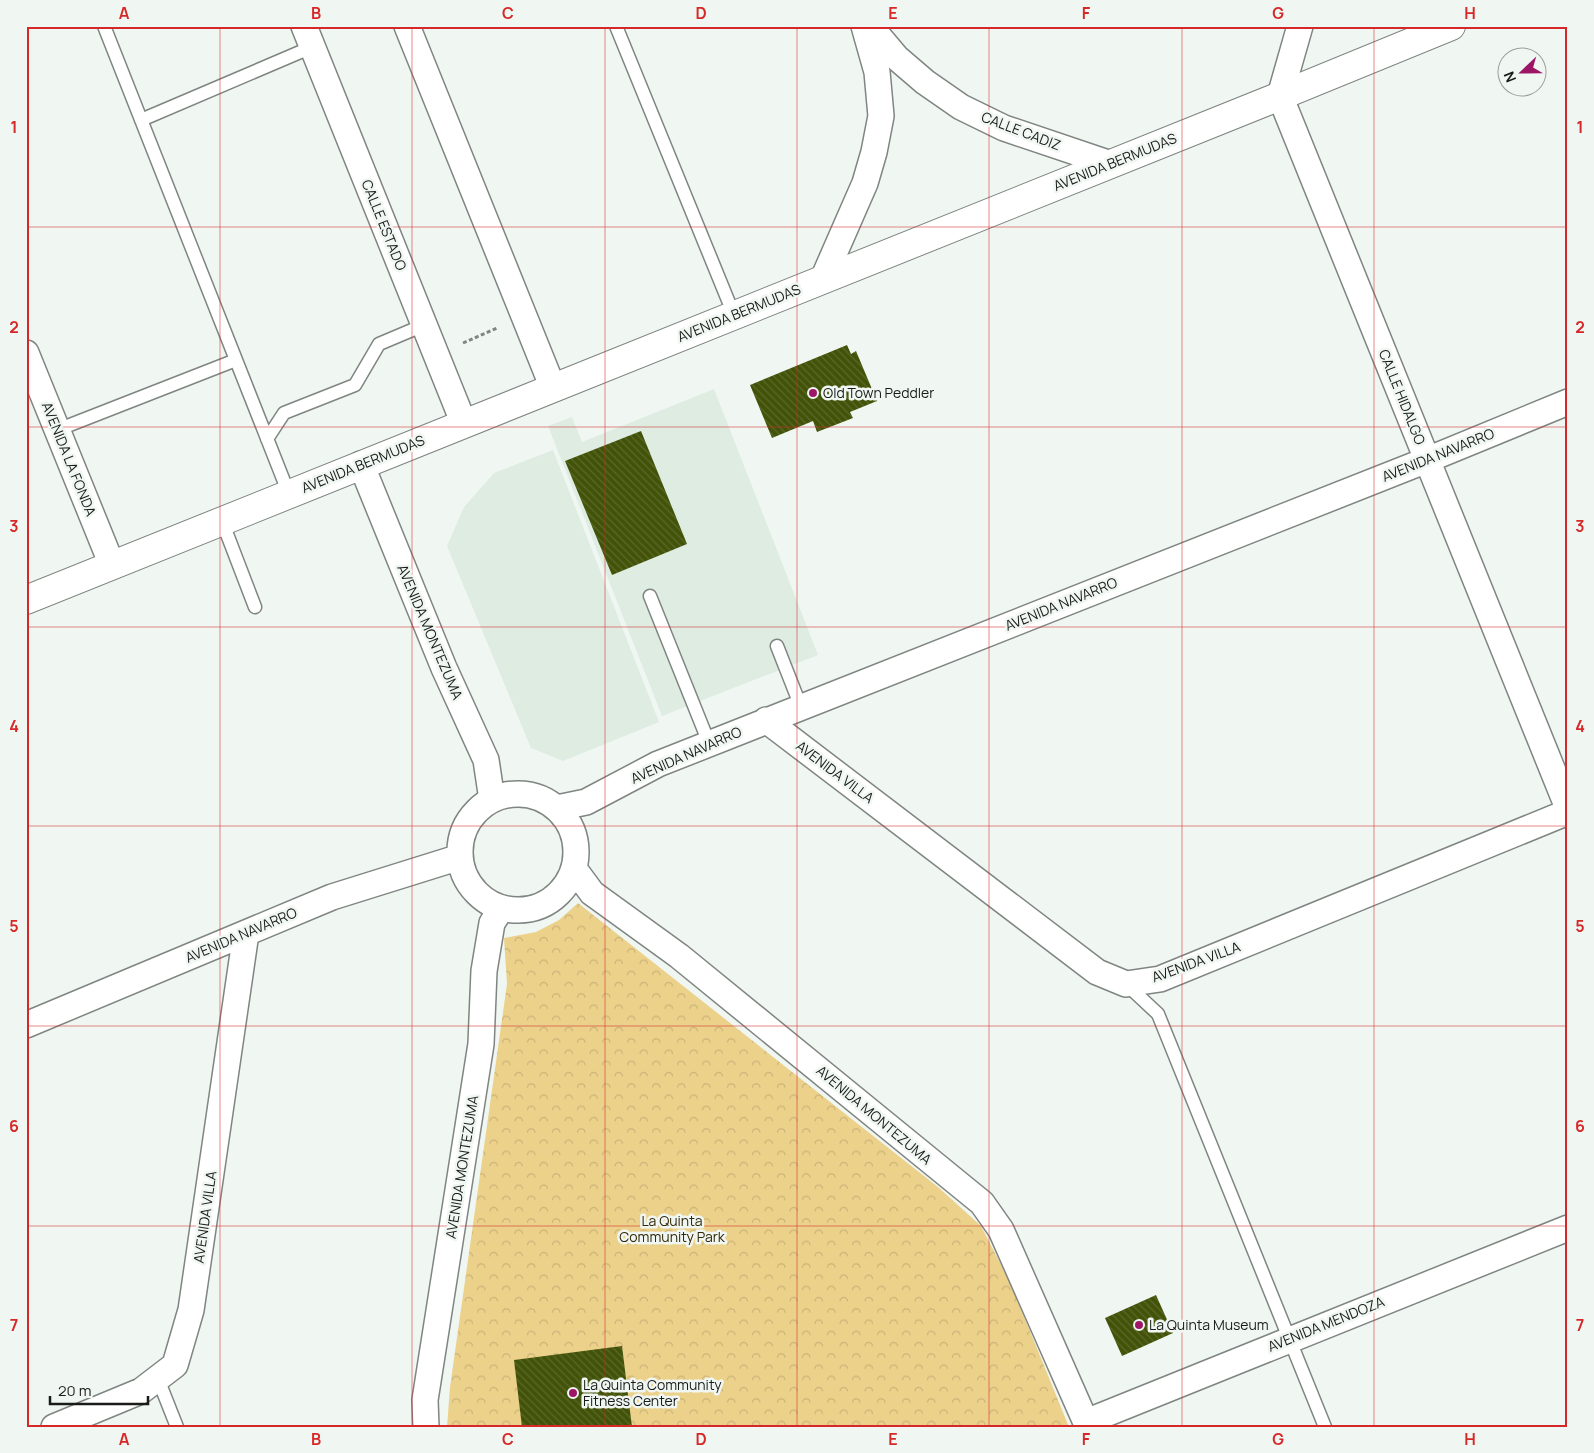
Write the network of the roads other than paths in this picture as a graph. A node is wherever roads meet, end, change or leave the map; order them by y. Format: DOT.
graph roads {
  1 [pos="104,26"];
  2 [pos="407,26"];
  3 [pos="616,26"];
  4 [pos="864,26"];
  5 [pos="870,26"];
  6 [pos="1300,26"];
  7 [pos="1451,26"];
  8 [pos="308,37"];
  9 [pos="1280,96"];
  10 [pos="141,120"];
  11 [pos="1112,164"];
  12 [pos="823,279"];
  13 [pos="734,315"];
  14 [pos="424,325"];
  15 [pos="26,353"];
  16 [pos="236,360"];
  17 [pos="553,388"];
  18 [pos="1568,402"];
  19 [pos="464,424"];
  20 [pos="57,430"];
  21 [pos="267,439"];
  22 [pos="1427,460"];
  23 [pos="361,464"];
  24 [pos="289,494"];
  25 [pos="222,521"];
  26 [pos="112,565"];
  27 [pos="650,596"];
  28 [pos="26,600"];
  29 [pos="255,607"];
  30 [pos="777,646"];
  31 [pos="801,707"];
  32 [pos="766,720"];
  33 [pos="709,743"];
  34 [pos="492,800"];
  35 [pos="557,808"];
  36 [pos="1568,808"];
  37 [pos="1568,812"];
  38 [pos="460,857"];
  39 [pos="574,870"];
  40 [pos="501,908"];
  41 [pos="246,933"];
  42 [pos="1126,984"];
  43 [pos="26,1025"];
  44 [pos="1568,1228"];
  45 [pos="1290,1339"];
  46 [pos="158,1379"];
  47 [pos="1087,1424"];
  48 [pos="54,1427"];
  49 [pos="177,1427"];
  50 [pos="426,1427"];
  51 [pos="1325,1427"];
  1 -- 10 [label="lane"];
  2 -- 17 [label="street"];
  3 -- 13 [label="lane"];
  4 -- 12 [label="street"];
  5 -- 11 [label="street, CALLE CADIZ"];
  6 -- 9 [label="street"];
  7 -- 9 [label="street, AVENIDA BERMUDAS"];
  8 -- 10 [label="lane"];
  8 -- 14 [label="street, CALLE ESTADO"];
  9 -- 11 [label="street, AVENIDA BERMUDAS"];
  9 -- 22 [label="street, CALLE HIDALGO"];
  10 -- 16 [label="lane"];
  11 -- 12 [label="street, AVENIDA BERMUDAS"];
  12 -- 13 [label="street, AVENIDA BERMUDAS"];
  13 -- 17 [label="street, AVENIDA BERMUDAS"];
  14 -- 19 [label="street, CALLE ESTADO"];
  14 -- 21 [label="lane"];
  15 -- 20 [label="street, AVENIDA LA FONDA"];
  16 -- 20 [label="lane"];
  16 -- 21 [label="lane"];
  17 -- 19 [label="street, AVENIDA BERMUDAS"];
  18 -- 22 [label="street, AVENIDA NAVARRO"];
  19 -- 23 [label="street, AVENIDA BERMUDAS"];
  20 -- 26 [label="street, AVENIDA LA FONDA"];
  21 -- 24 [label="lane"];
  22 -- 31 [label="street, AVENIDA NAVARRO"];
  22 -- 36 [label="street, CALLE HIDALGO"];
  23 -- 24 [label="street, AVENIDA BERMUDAS"];
  23 -- 34 [label="street, AVENIDA MONTEZUMA"];
  24 -- 25 [label="street, AVENIDA BERMUDAS"];
  25 -- 26 [label="street, AVENIDA BERMUDAS"];
  25 -- 29 [label="lane"];
  26 -- 28 [label="street, AVENIDA BERMUDAS"];
  27 -- 33 [label="lane"];
  30 -- 31 [label="lane"];
  31 -- 32 [label="street, AVENIDA NAVARRO"];
  32 -- 33 [label="street, AVENIDA NAVARRO"];
  32 -- 42 [label="street, AVENIDA VILLA"];
  33 -- 35 [label="street, AVENIDA NAVARRO"];
  34 -- 35 [label="street"];
  34 -- 38 [label="street"];
  35 -- 39 [label="street"];
  37 -- 42 [label="street, AVENIDA VILLA"];
  38 -- 40 [label="street"];
  38 -- 41 [label="street, AVENIDA NAVARRO"];
  39 -- 40 [label="street"];
  39 -- 47 [label="street, AVENIDA MONTEZUMA"];
  40 -- 50 [label="street, AVENIDA MONTEZUMA"];
  41 -- 43 [label="street, AVENIDA NAVARRO"];
  41 -- 46 [label="street, AVENIDA VILLA"];
  42 -- 45 [label="lane"];
  44 -- 45 [label="street, AVENIDA MENDOZA"];
  45 -- 47 [label="street, AVENIDA MENDOZA"];
  45 -- 51 [label="lane"];
  46 -- 48 [label="street, AVENIDA VILLA"];
  46 -- 49 [label="lane"];
}
